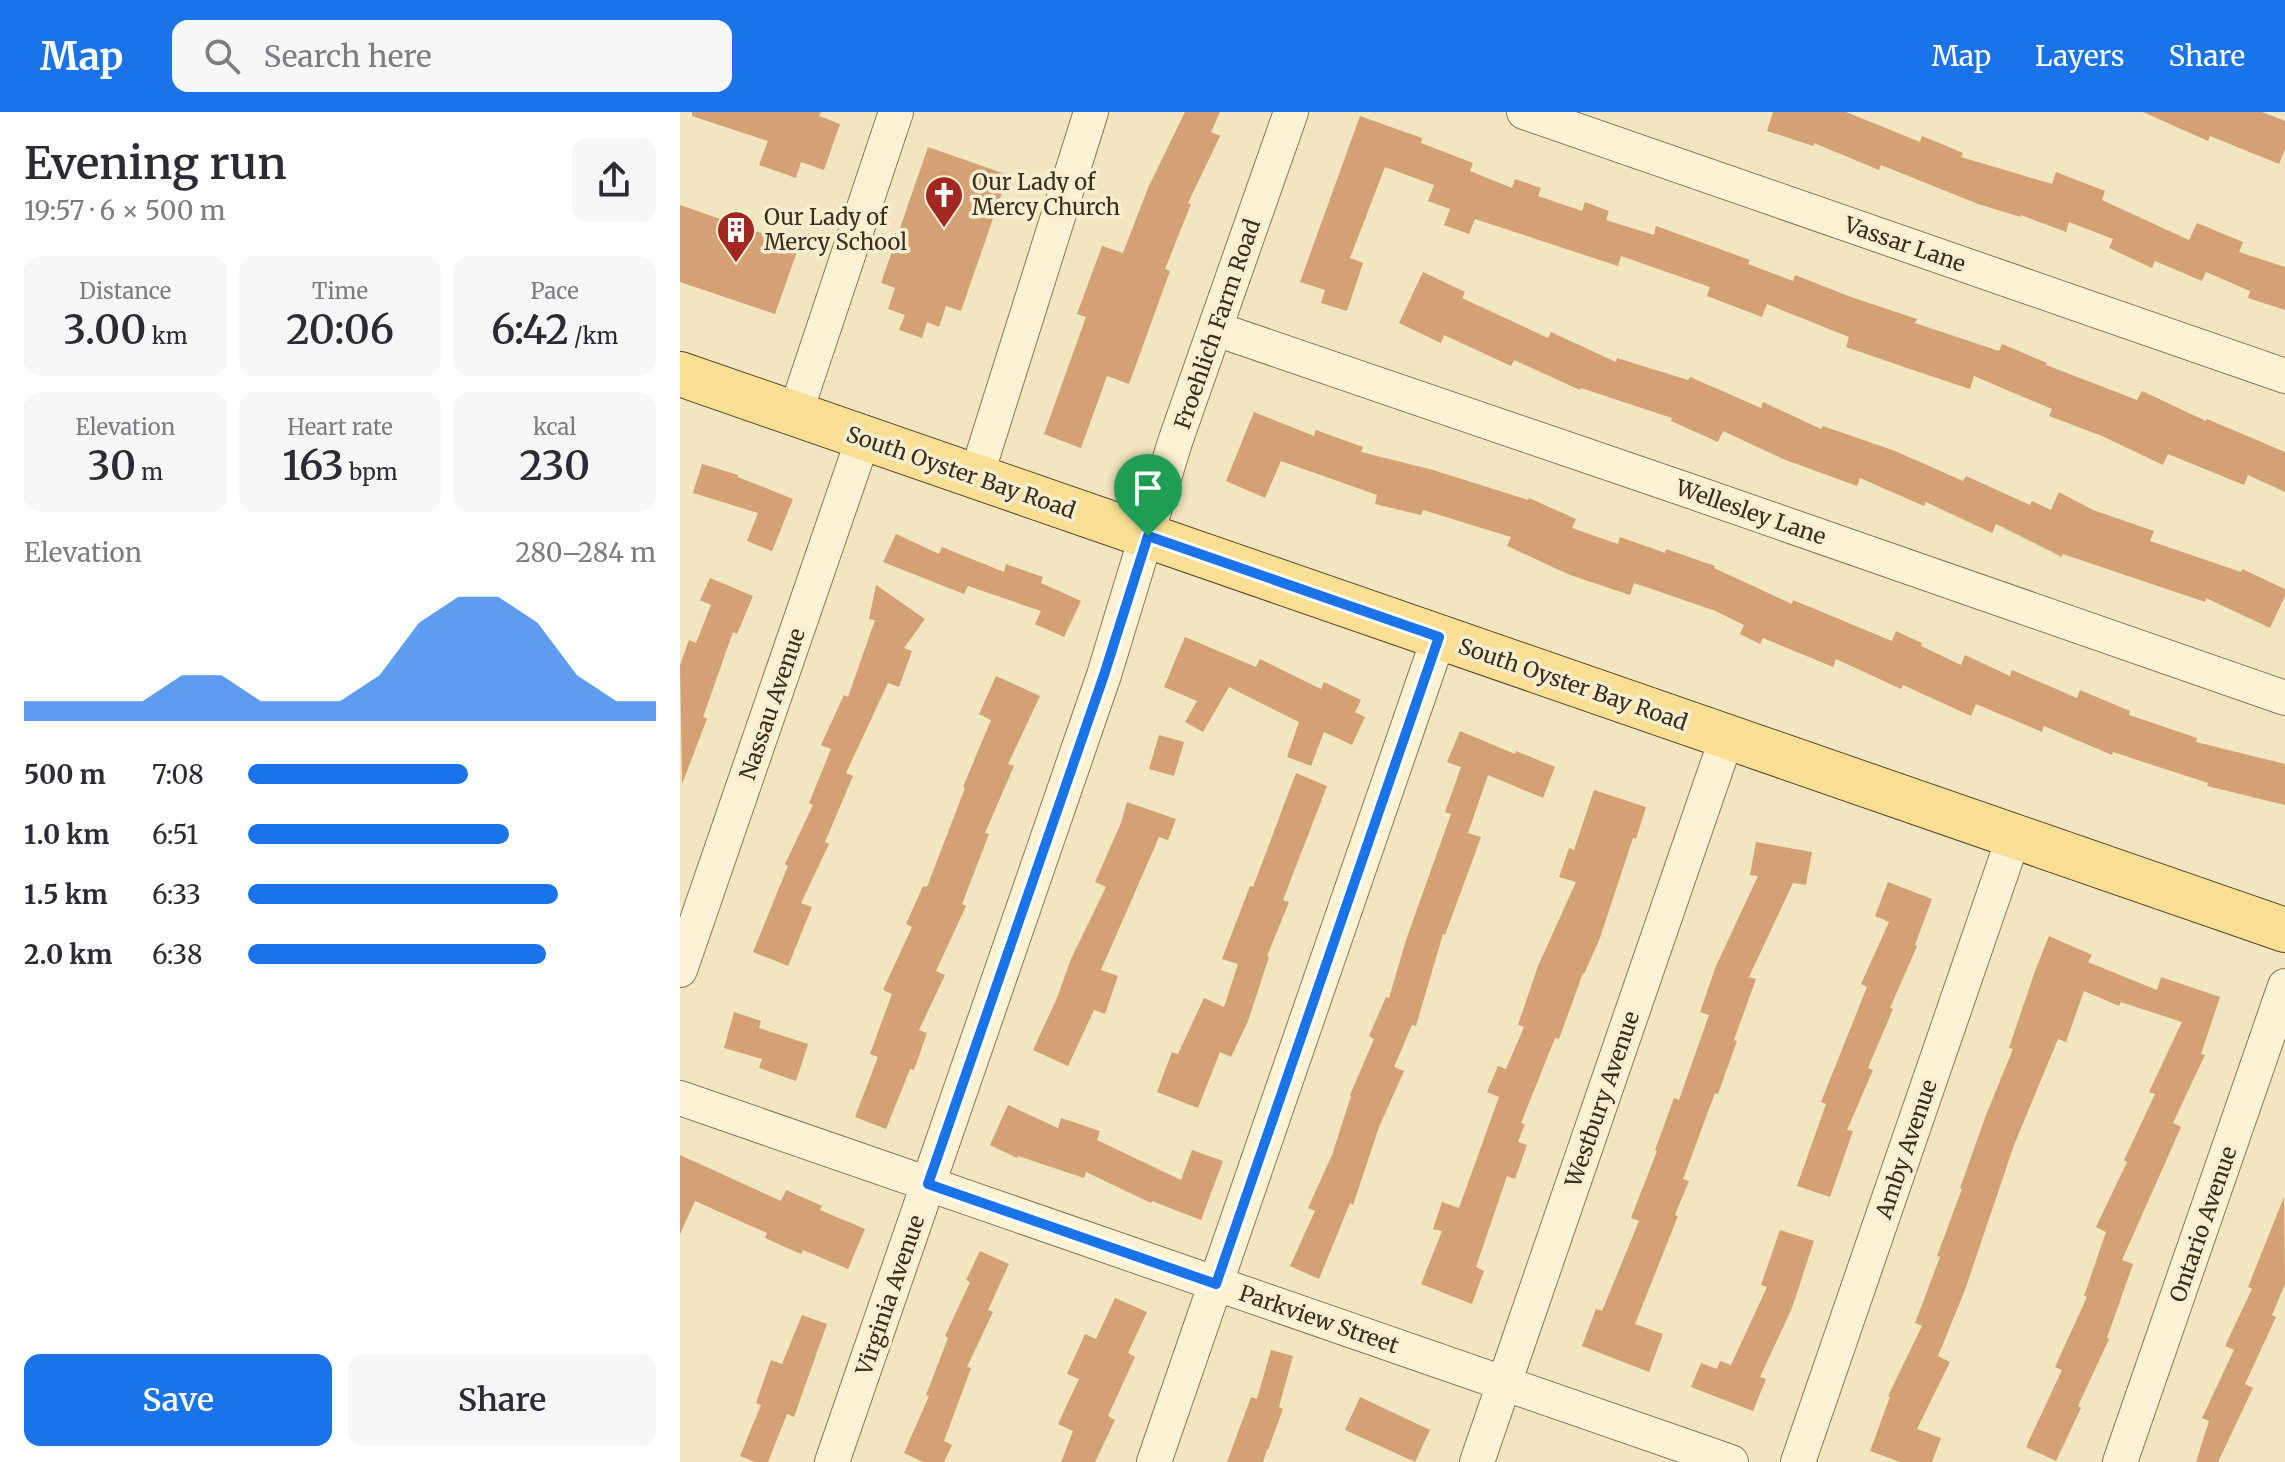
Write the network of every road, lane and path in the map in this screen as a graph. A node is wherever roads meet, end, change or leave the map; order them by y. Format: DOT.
graph roads {
  1 [pos="896,112"];
  2 [pos="1091,112"];
  3 [pos="1291,112"];
  4 [pos="1524,112"];
  5 [pos="1216,329"];
  6 [pos="680,374"];
  7 [pos="2285,376"];
  8 [pos="795,414"];
  9 [pos="863,439"];
  10 [pos="976,477"];
  11 [pos="1148,536"];
  12 [pos="1439,637"];
  13 [pos="2285,698"];
  14 [pos="1727,737"];
  15 [pos="2014,836"];
  16 [pos="2285,930"];
  17 [pos="680,970"];
  18 [pos="2285,986"];
  19 [pos="680,1098"];
  20 [pos="928,1184"];
  21 [pos="1216,1284"];
  22 [pos="1504,1384"];
  23 [pos="832,1462"];
  24 [pos="1154,1462"];
  25 [pos="1477,1462"];
  26 [pos="1731,1462"];
  27 [pos="1798,1462"];
  28 [pos="2120,1462"];
  1 -- 8 [label="street"];
  2 -- 10 [label="street"];
  3 -- 5 [label="street, Froehlich Farm Road"];
  4 -- 7 [label="street, Vassar Lane"];
  5 -- 11 [label="street, Froehlich Farm Road"];
  5 -- 13 [label="street, Wellesley Lane"];
  6 -- 8 [label="main road, South Oyster Bay Road"];
  8 -- 9 [label="main road, South Oyster Bay Road"];
  9 -- 10 [label="main road, South Oyster Bay Road"];
  9 -- 17 [label="street, Nassau Avenue"];
  10 -- 11 [label="main road, South Oyster Bay Road"];
  11 -- 12 [label="main road, South Oyster Bay Road"];
  11 -- 20 [label="street, Virginia Avenue"];
  12 -- 14 [label="main road, South Oyster Bay Road"];
  12 -- 21 [label="street"];
  14 -- 15 [label="main road, South Oyster Bay Road"];
  14 -- 22 [label="street, Westbury Avenue"];
  15 -- 16 [label="main road, South Oyster Bay Road"];
  15 -- 27 [label="street, Amby Avenue"];
  18 -- 28 [label="street, Ontario Avenue"];
  19 -- 20 [label="street, Parkview Street"];
  20 -- 21 [label="street, Parkview Street"];
  20 -- 23 [label="street, Virginia Avenue"];
  21 -- 22 [label="street, Parkview Street"];
  21 -- 24 [label="street"];
  22 -- 25 [label="street, Westbury Avenue"];
  22 -- 26 [label="street, Parkview Street"];
}
